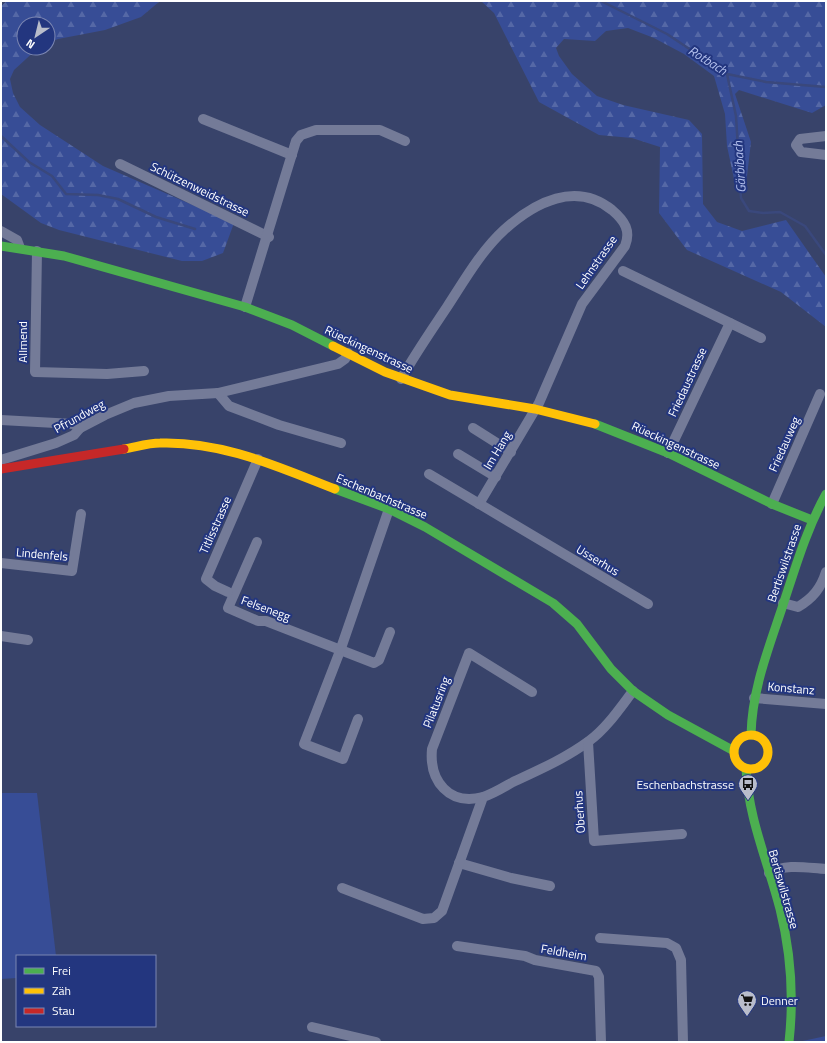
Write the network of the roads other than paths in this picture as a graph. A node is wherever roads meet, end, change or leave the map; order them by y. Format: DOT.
graph roads {
  1 [pos="203,119"];
  2 [pos="826,136"];
  3 [pos="405,141"];
  4 [pos="292,155"];
  5 [pos="826,155"];
  6 [pos="120,164"];
  7 [pos="1,231"];
  8 [pos="269,236"];
  9 [pos="1,246"];
  10 [pos="20,248"];
  11 [pos="37,251"];
  12 [pos="623,271"];
  13 [pos="245,307"];
  14 [pos="730,323"];
  15 [pos="761,338"];
  16 [pos="348,354"];
  17 [pos="144,370"];
  18 [pos="401,379"];
  19 [pos="218,393"];
  20 [pos="820,394"];
  21 [pos="535,409"];
  22 [pos="1,420"];
  23 [pos="80,428"];
  24 [pos="473,428"];
  25 [pos="341,443"];
  26 [pos="511,452"];
  27 [pos="668,453"];
  28 [pos="458,454"];
  29 [pos="258,459"];
  30 [pos="1,460"];
  31 [pos="1,469"];
  32 [pos="430,474"];
  33 [pos="496,477"];
  34 [pos="826,494"];
  35 [pos="479,504"];
  36 [pos="772,504"];
  37 [pos="389,510"];
  38 [pos="81,514"];
  39 [pos="812,520"];
  40 [pos="257,542"];
  41 [pos="1,563"];
  42 [pos="826,572"];
  43 [pos="228,592"];
  44 [pos="783,603"];
  45 [pos="648,604"];
  46 [pos="390,632"];
  47 [pos="1,636"];
  48 [pos="28,640"];
  49 [pos="340,651"];
  50 [pos="633,691"];
  51 [pos="532,692"];
  52 [pos="754,698"];
  53 [pos="826,704"];
  54 [pos="358,719"];
  55 [pos="751,735"];
  56 [pos="588,742"];
  57 [pos="734,751"];
  58 [pos="746,768"];
  59 [pos="483,797"];
  60 [pos="682,834"];
  61 [pos="459,863"];
  62 [pos="826,869"];
  63 [pos="769,873"];
  64 [pos="550,886"];
  65 [pos="342,888"];
  66 [pos="600,938"];
  67 [pos="457,946"];
  68 [pos="312,1027"];
  69 [pos="376,1042"];
  70 [pos="601,1042"];
  71 [pos="683,1042"];
  72 [pos="789,1042"];
  1 -- 4 [label="street"];
  2 -- 5 [label="street"];
  3 -- 4 [label="street"];
  4 -- 8 [label="street"];
  6 -- 8 [label="street, Schützenweidstrasse"];
  7 -- 10 [label="street"];
  8 -- 13 [label="street"];
  9 -- 10 [label="street, Rüeckingenstrasse"];
  10 -- 11 [label="street, Rüeckingenstrasse"];
  11 -- 13 [label="street, Rüeckingenstrasse"];
  11 -- 17 [label="street, Allmend"];
  12 -- 14 [label="street"];
  13 -- 16 [label="street, Rüeckingenstrasse"];
  14 -- 15 [label="street"];
  14 -- 27 [label="street, Friedaustrasse"];
  16 -- 18 [label="street, Rüeckingenstrasse"];
  16 -- 19 [label="street, Pfrundweg"];
  18 -- 21 [label="street, Rüeckingenstrasse"];
  18 -- 21 [label="street, Lehnstrasse"];
  19 -- 23 [label="street, Pfrundweg"];
  19 -- 25 [label="street"];
  20 -- 36 [label="street, Friedauweg"];
  21 -- 26 [label="street, Im Hang"];
  21 -- 27 [label="street, Rüeckingenstrasse"];
  22 -- 23 [label="street"];
  23 -- 30 [label="street, Pfrundweg"];
  24 -- 26 [label="street"];
  26 -- 33 [label="street, Im Hang"];
  27 -- 36 [label="street, Rüeckingenstrasse"];
  28 -- 33 [label="street"];
  29 -- 31 [label="street, Eschenbachstrasse"];
  29 -- 37 [label="street, Eschenbachstrasse"];
  29 -- 43 [label="street, Titlisstrasse"];
  32 -- 35 [label="street"];
  33 -- 35 [label="street, Im Hang"];
  34 -- 39 [label="street, Bertiswilstrasse"];
  35 -- 45 [label="street, Usserhus"];
  36 -- 39 [label="street, Rüeckingenstrasse"];
  37 -- 49 [label="street"];
  37 -- 50 [label="street, Eschenbachstrasse"];
  38 -- 41 [label="street, Lindenfels"];
  39 -- 44 [label="street, Bertiswilstrasse"];
  40 -- 49 [label="street, Felsenegg"];
  42 -- 44 [label="street"];
  44 -- 52 [label="street, Bertiswilstrasse"];
  46 -- 49 [label="street, Felsenegg"];
  47 -- 48 [label="street"];
  49 -- 54 [label="street"];
  50 -- 56 [label="street, Pilatusring"];
  50 -- 57 [label="street, Eschenbachstrasse"];
  51 -- 59 [label="street, Pilatusring"];
  52 -- 53 [label="street, Konstanz"];
  52 -- 55 [label="street, Bertiswilstrasse"];
  55 -- 57 [label="street"];
  55 -- 58 [label="street"];
  56 -- 59 [label="street, Pilatusring"];
  56 -- 60 [label="street, Oberhus"];
  57 -- 58 [label="street"];
  58 -- 63 [label="street, Bertiswilstrasse"];
  59 -- 61 [label="street"];
  61 -- 64 [label="street"];
  61 -- 65 [label="street"];
  62 -- 63 [label="street"];
  63 -- 72 [label="street, Bertiswilstrasse"];
  66 -- 71 [label="street, Feldheim"];
  67 -- 70 [label="street, Feldheim"];
  68 -- 69 [label="street"];
}
